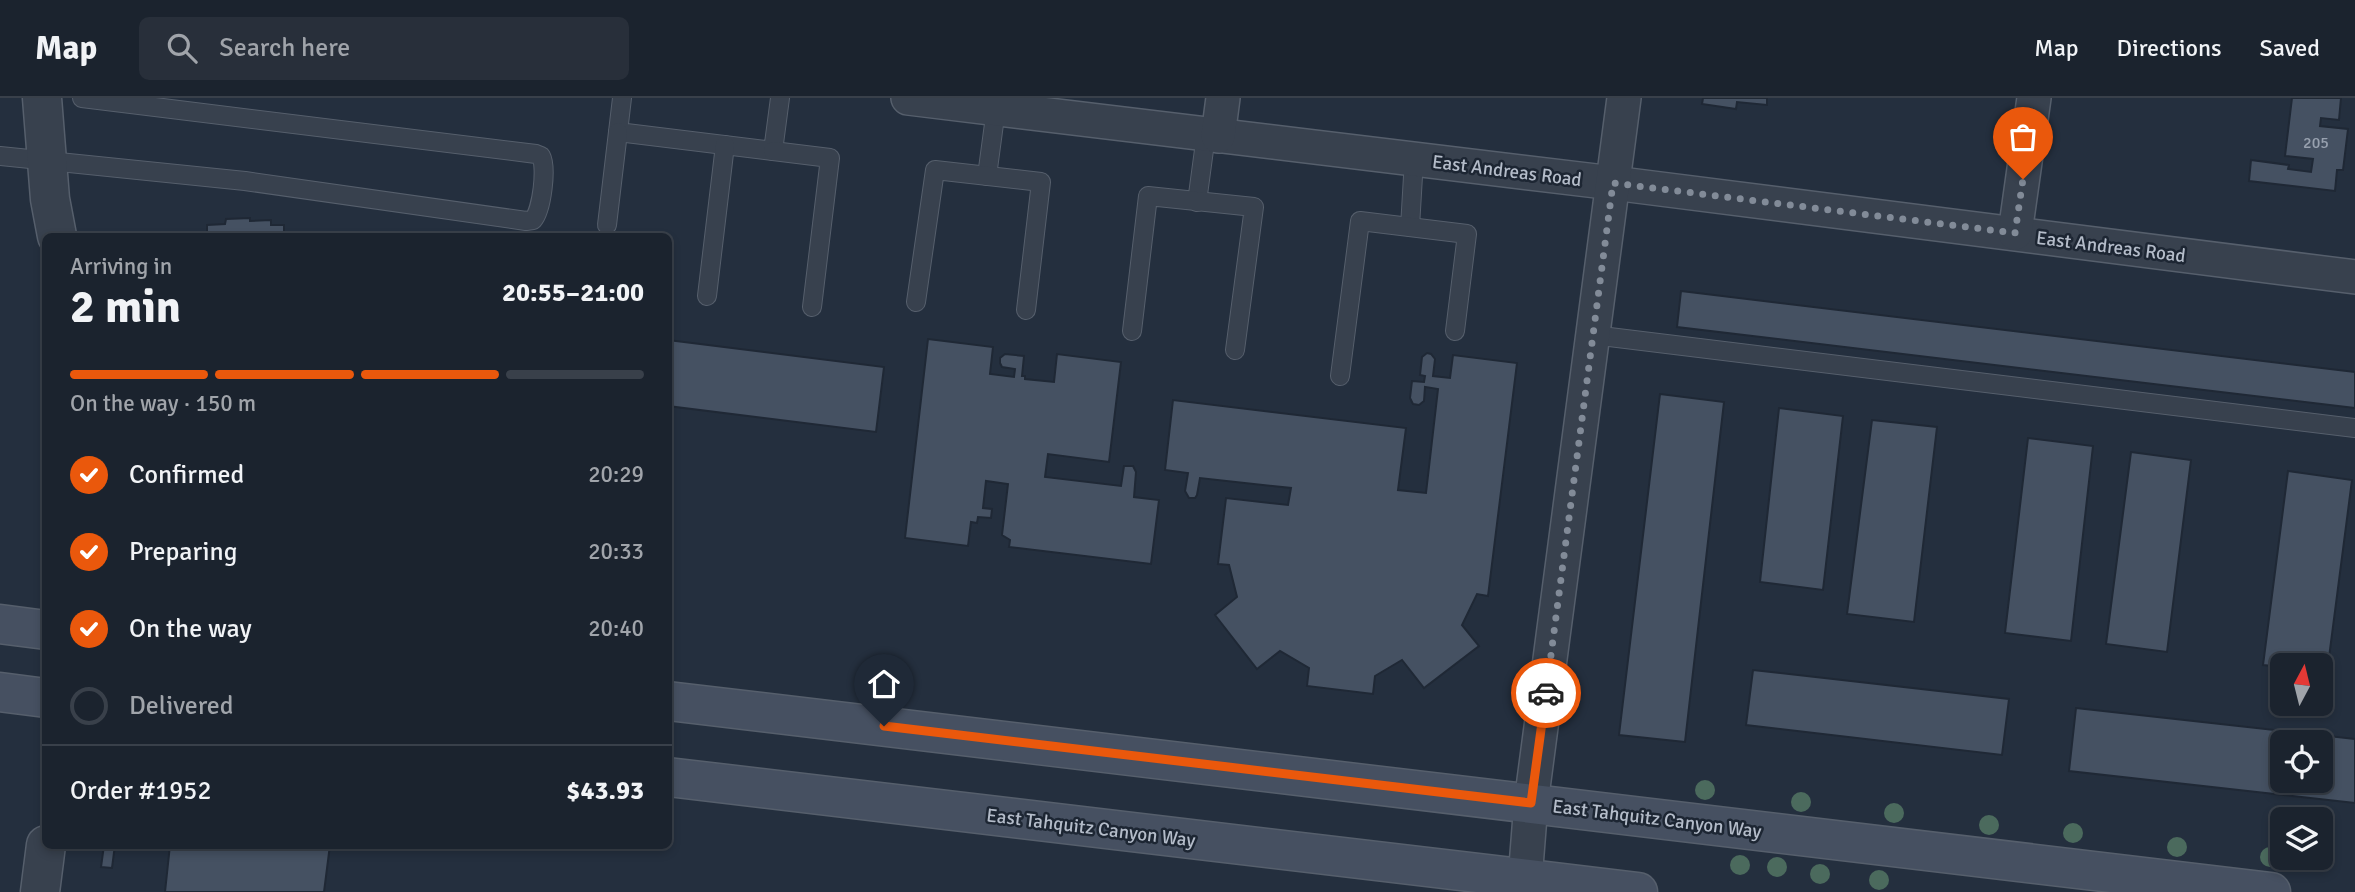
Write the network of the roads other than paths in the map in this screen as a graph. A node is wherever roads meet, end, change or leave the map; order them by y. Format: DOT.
graph roads {
  1 [pos="42,98"];
  2 [pos="82,98"];
  3 [pos="622,98"];
  4 [pos="780,98"];
  5 [pos="908,98"];
  6 [pos="1223,98"];
  7 [pos="1624,98"];
  8 [pos="2034,98"];
  9 [pos="996,109"];
  10 [pos="618,132"];
  11 [pos="1212,135"];
  12 [pos="725,145"];
  13 [pos="773,151"];
  14 [pos="0,156"];
  15 [pos="1414,159"];
  16 [pos="47,160"];
  17 [pos="987,176"];
  18 [pos="1613,183"];
  19 [pos="1197,202"];
  20 [pos="607,225"];
  21 [pos="1410,227"];
  22 [pos="56,233"];
  23 [pos="2015,233"];
  24 [pos="2355,277"];
  25 [pos="707,296"];
  26 [pos="916,302"];
  27 [pos="812,307"];
  28 [pos="1026,310"];
  29 [pos="1132,331"];
  30 [pos="1455,331"];
  31 [pos="1593,335"];
  32 [pos="1235,350"];
  33 [pos="1340,376"];
  34 [pos="2355,428"];
  35 [pos="0,624"];
  36 [pos="42,629"];
  37 [pos="0,692"];
  38 [pos="42,697"];
  39 [pos="672,701"];
  40 [pos="672,778"];
  41 [pos="1531,803"];
  42 [pos="45,849"];
  43 [pos="1524,886"];
  44 [pos="40,892"];
  45 [pos="1638,892"];
  46 [pos="2271,892"];
  1 -- 16 [label="street"];
  2 -- 16 [label="lane"];
  3 -- 10 [label="lane"];
  4 -- 13 [label="lane"];
  5 -- 9 [label="street, East Andreas Road"];
  6 -- 11 [label="street"];
  7 -- 18 [label="street"];
  8 -- 23 [label="street"];
  9 -- 11 [label="street, East Andreas Road"];
  9 -- 17 [label="lane"];
  10 -- 12 [label="lane"];
  10 -- 20 [label="lane"];
  11 -- 15 [label="street, East Andreas Road"];
  11 -- 19 [label="lane"];
  12 -- 13 [label="lane"];
  12 -- 25 [label="lane"];
  13 -- 27 [label="lane"];
  14 -- 16 [label="lane"];
  15 -- 18 [label="street, East Andreas Road"];
  15 -- 21 [label="lane"];
  16 -- 22 [label="street"];
  17 -- 26 [label="lane"];
  17 -- 28 [label="lane"];
  18 -- 23 [label="street, East Andreas Road"];
  18 -- 31 [label="street"];
  19 -- 29 [label="lane"];
  19 -- 32 [label="lane"];
  21 -- 30 [label="lane"];
  21 -- 33 [label="lane"];
  23 -- 24 [label="street, East Andreas Road"];
  31 -- 34 [label="lane"];
  31 -- 41 [label="street"];
  35 -- 36 [label="main road"];
  37 -- 38 [label="main road"];
  39 -- 41 [label="main road, East Tahquitz Canyon Way"];
  40 -- 43 [label="main road, East Tahquitz Canyon Way"];
  41 -- 43 [label="street"];
  41 -- 46 [label="main road, East Tahquitz Canyon Way"];
  42 -- 44 [label="street"];
  43 -- 45 [label="main road, East Tahquitz Canyon Way"];
}
